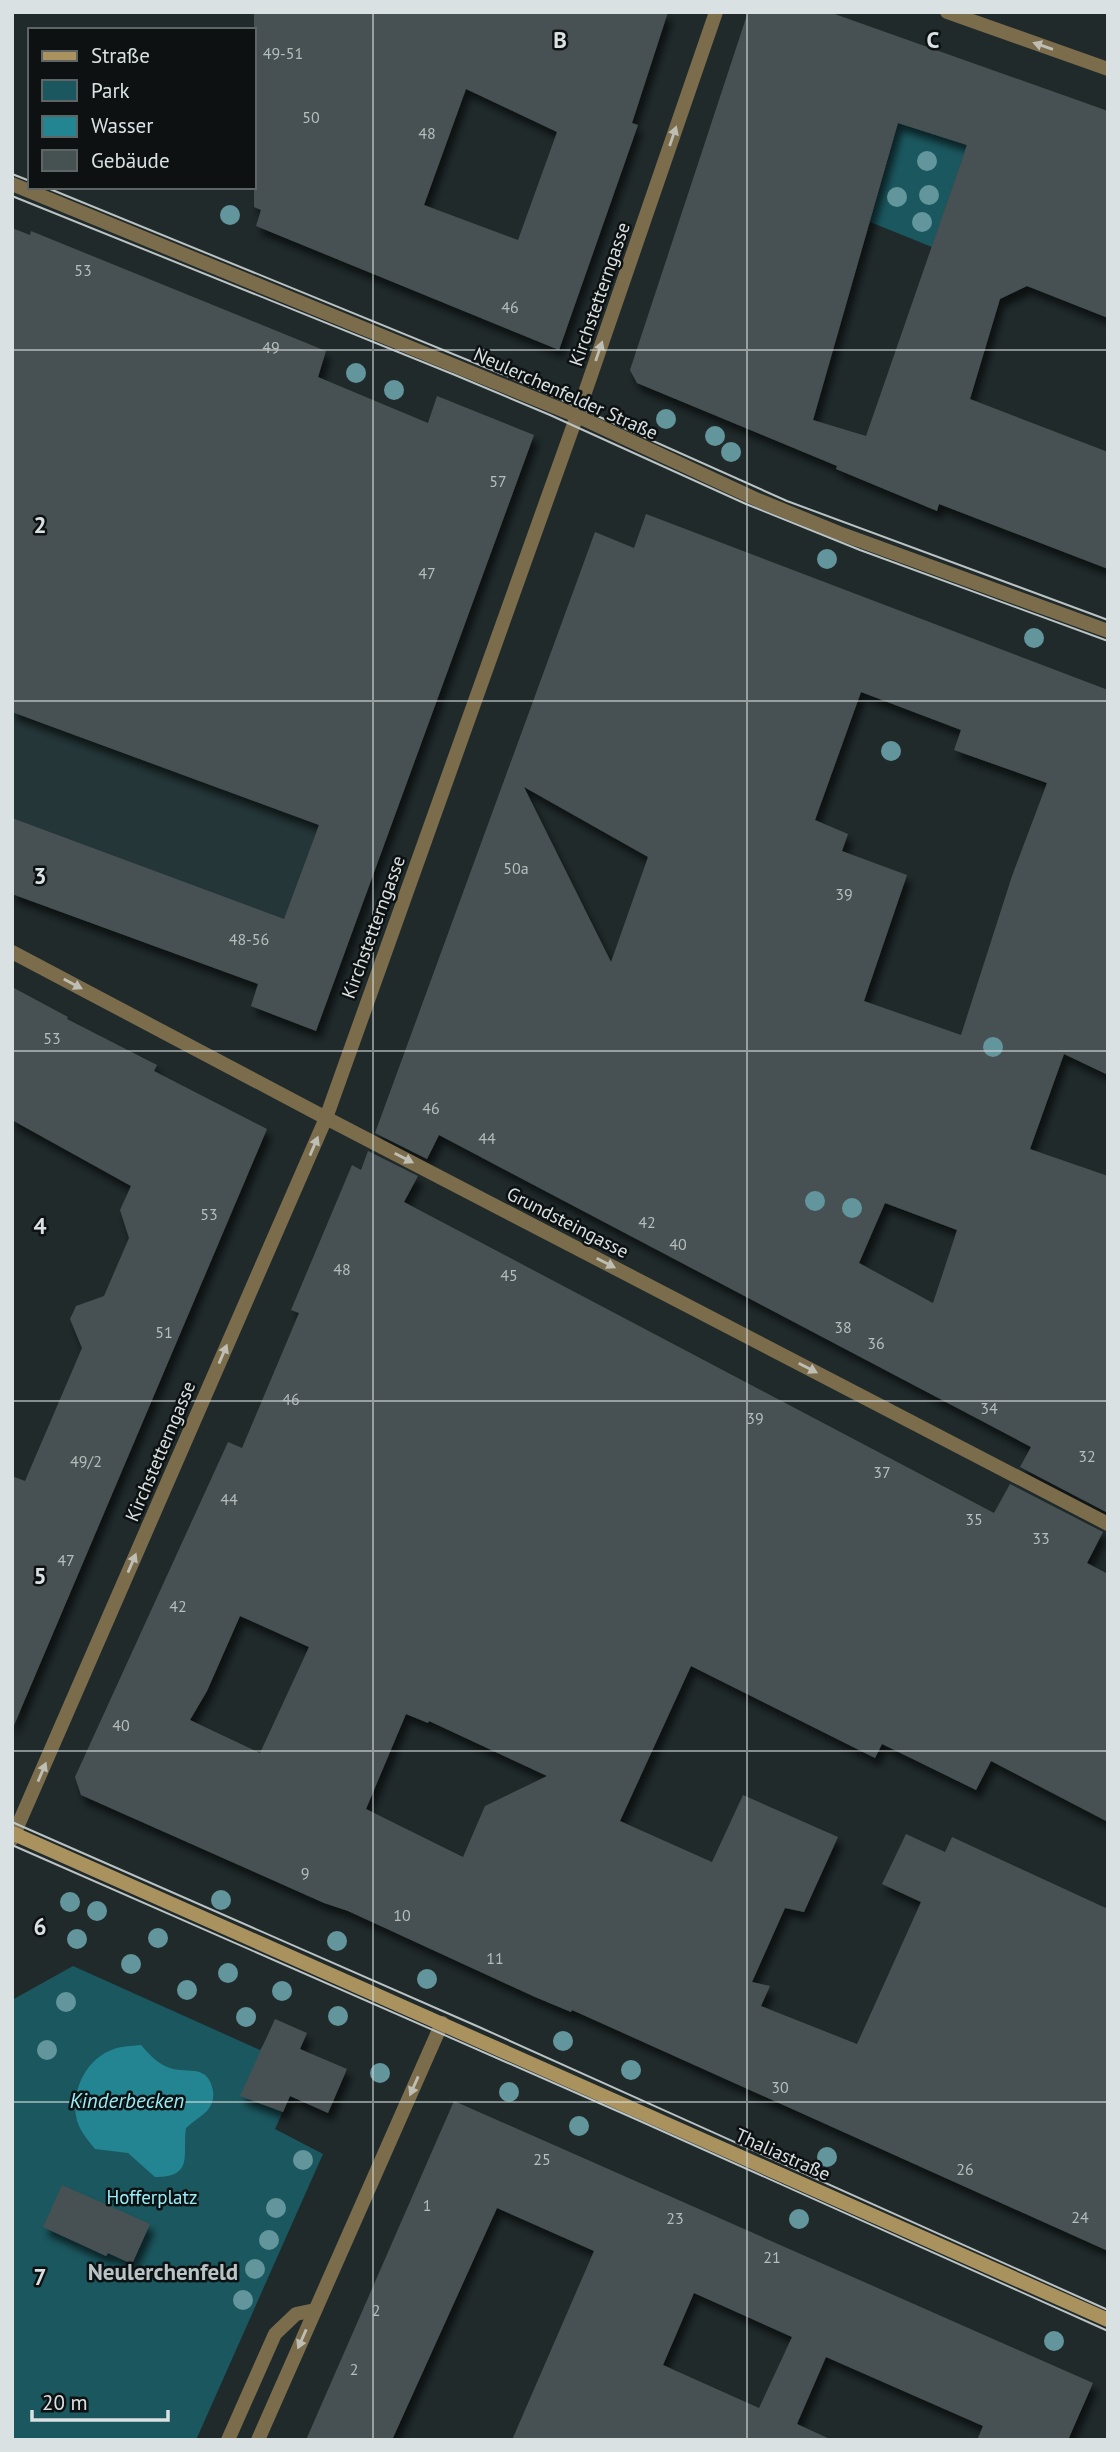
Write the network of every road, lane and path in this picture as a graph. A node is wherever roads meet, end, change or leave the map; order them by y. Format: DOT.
graph roads {
  1 [pos="716,12"];
  2 [pos="947,12"];
  3 [pos="1108,69"];
  4 [pos="12,184"];
  5 [pos="577,416"];
  6 [pos="1108,631"];
  7 [pos="12,952"];
  8 [pos="326,1118"];
  9 [pos="1108,1524"];
  10 [pos="13,1836"];
  11 [pos="442,2023"];
  12 [pos="315,2310"];
  13 [pos="1108,2320"];
  14 [pos="228,2440"];
  15 [pos="258,2440"];
  5 -- 1 [label="street, Kirchstetterngasse, one-way"];
  3 -- 2 [label="street, one-way"];
  4 -- 5 [label="street, Neulerchenfelder Straße"];
  5 -- 6 [label="street, Neulerchenfelder Straße"];
  5 -- 8 [label="street, Kirchstetterngasse"];
  7 -- 8 [label="street, Grundsteingasse, one-way"];
  8 -- 9 [label="street, Grundsteingasse, one-way"];
  10 -- 8 [label="street, Kirchstetterngasse, one-way"];
  10 -- 11 [label="main road"];
  11 -- 12 [label="street, one-way"];
  11 -- 13 [label="main road, Thaliastraße"];
  12 -- 14 [label="street"];
  12 -- 15 [label="street, one-way"];
}
